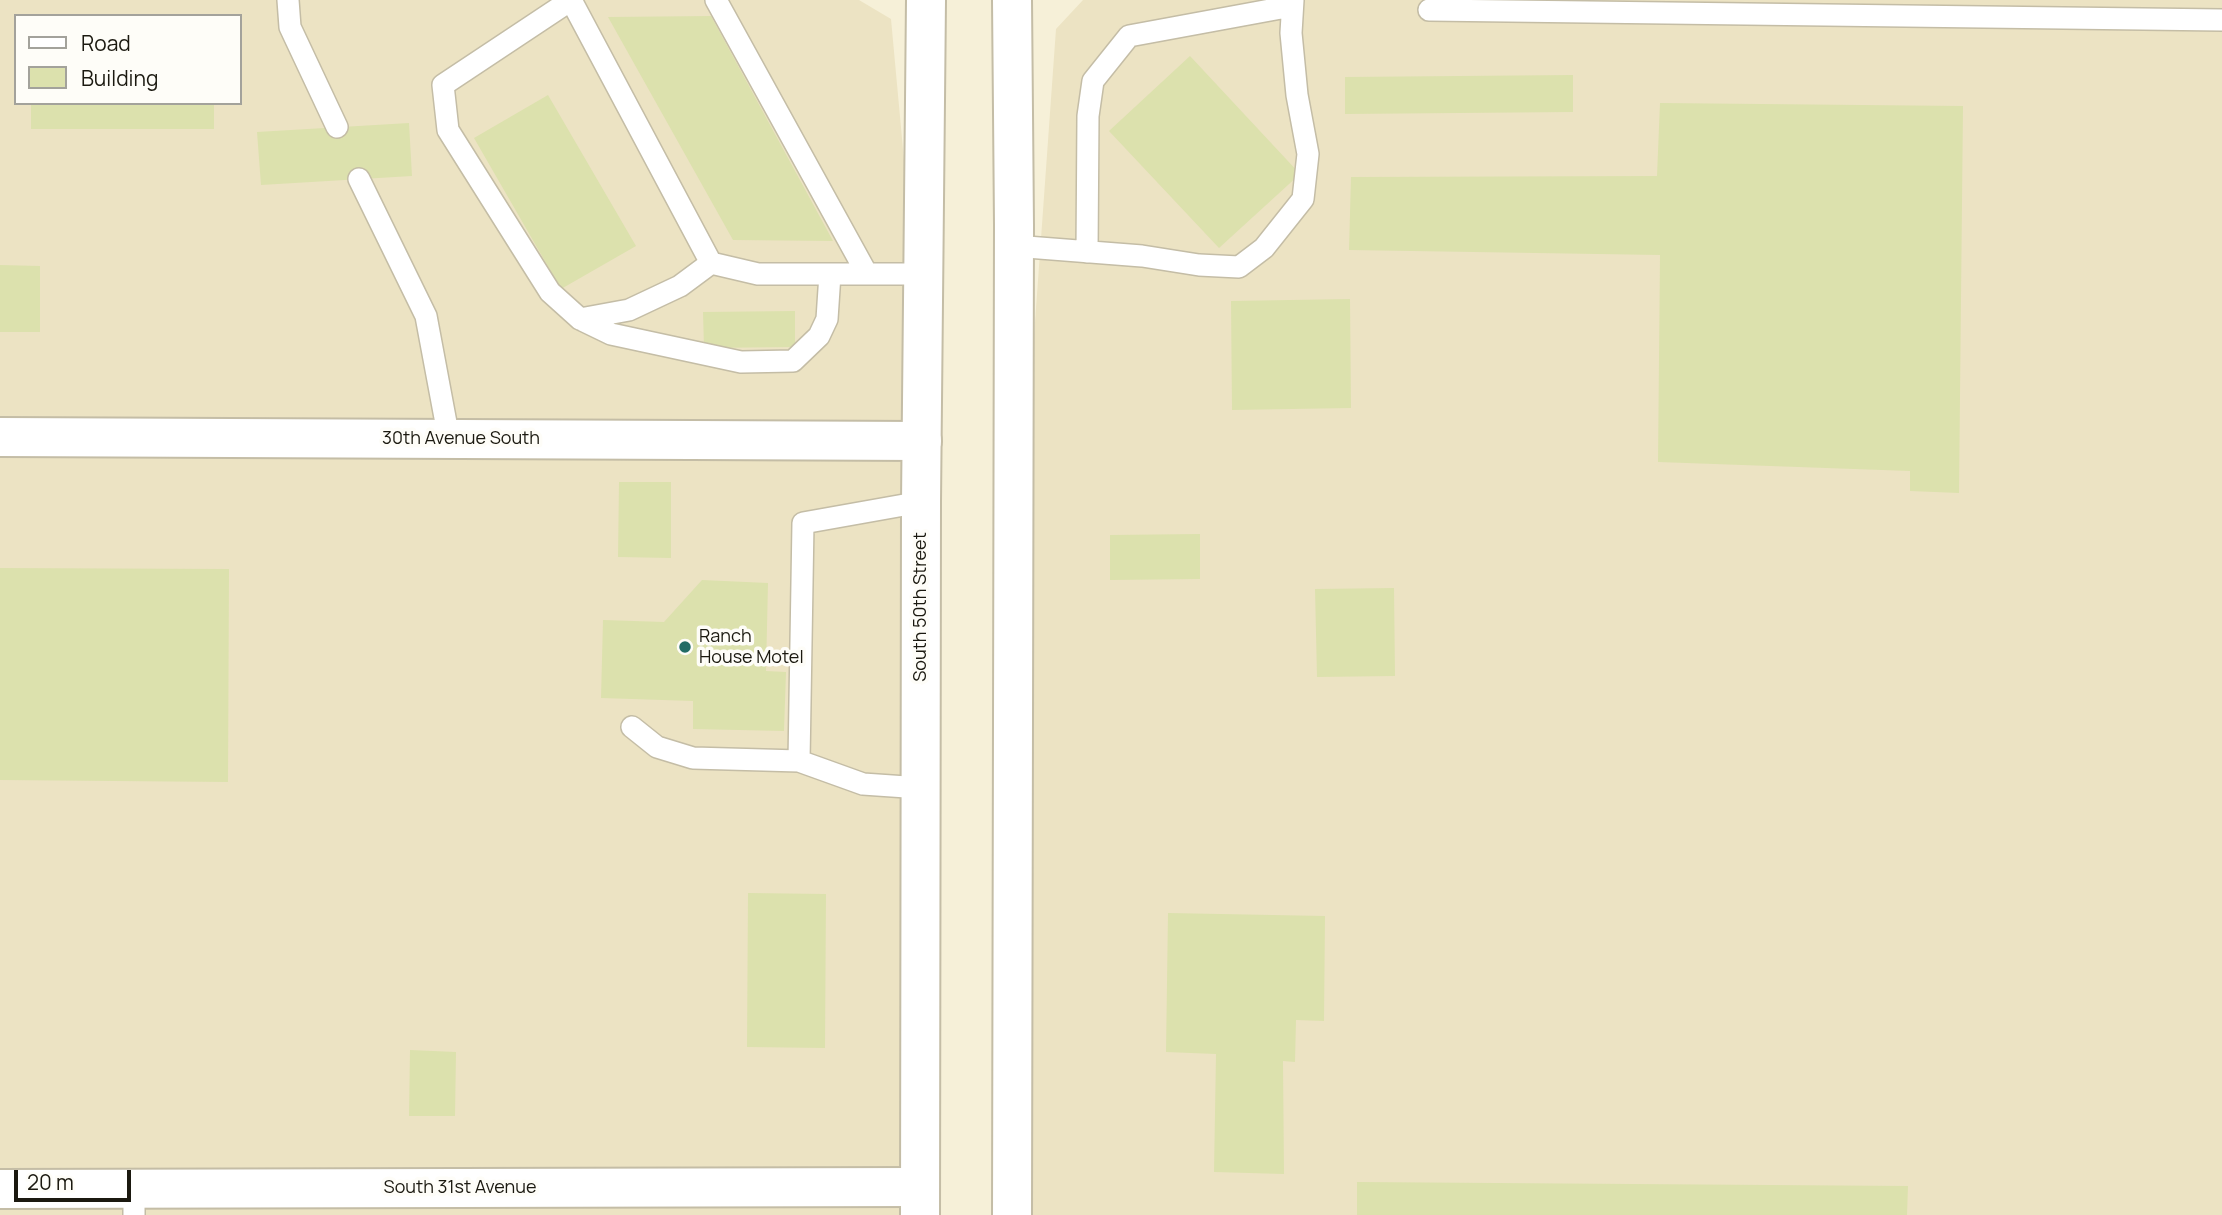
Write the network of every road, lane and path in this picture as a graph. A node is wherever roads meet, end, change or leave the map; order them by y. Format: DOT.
graph roads {
  1 [pos="288,0"];
  2 [pos="571,0"];
  3 [pos="716,0"];
  4 [pos="926,0"];
  5 [pos="1012,0"];
  6 [pos="1292,3"];
  7 [pos="1429,10"];
  8 [pos="2222,20"];
  9 [pos="337,127"];
  10 [pos="359,179"];
  11 [pos="1014,246"];
  12 [pos="1087,252"];
  13 [pos="711,263"];
  14 [pos="830,274"];
  15 [pos="867,274"];
  16 [pos="923,274"];
  17 [pos="580,319"];
  18 [pos="0,436"];
  19 [pos="449,439"];
  20 [pos="922,441"];
  21 [pos="921,502"];
  22 [pos="632,727"];
  23 [pos="799,761"];
  24 [pos="921,788"];
  25 [pos="0,1189"];
  26 [pos="920,1201"];
  27 [pos="134,1202"];
  28 [pos="1012,1215"];
  1 -- 9 [label="lane"];
  2 -- 13 [label="lane"];
  2 -- 17 [label="lane"];
  3 -- 15 [label="lane"];
  4 -- 16 [label="main road, South 50th Street"];
  5 -- 11 [label="main road"];
  6 -- 12 [label="lane"];
  6 -- 12 [label="lane"];
  7 -- 8 [label="lane"];
  10 -- 19 [label="lane"];
  11 -- 12 [label="lane"];
  11 -- 28 [label="main road"];
  13 -- 14 [label="lane"];
  13 -- 17 [label="lane"];
  14 -- 15 [label="lane"];
  14 -- 17 [label="lane"];
  15 -- 16 [label="lane"];
  16 -- 20 [label="main road, South 50th Street"];
  18 -- 19 [label="main road, 30th Avenue South"];
  19 -- 20 [label="main road, 30th Avenue South"];
  20 -- 21 [label="main road, South 50th Street"];
  21 -- 23 [label="lane"];
  21 -- 24 [label="main road, South 50th Street"];
  22 -- 23 [label="lane"];
  23 -- 24 [label="lane"];
  24 -- 26 [label="main road, South 50th Street"];
  25 -- 27 [label="main road, South 31st Avenue"];
  26 -- 27 [label="main road, South 31st Avenue"];
}
